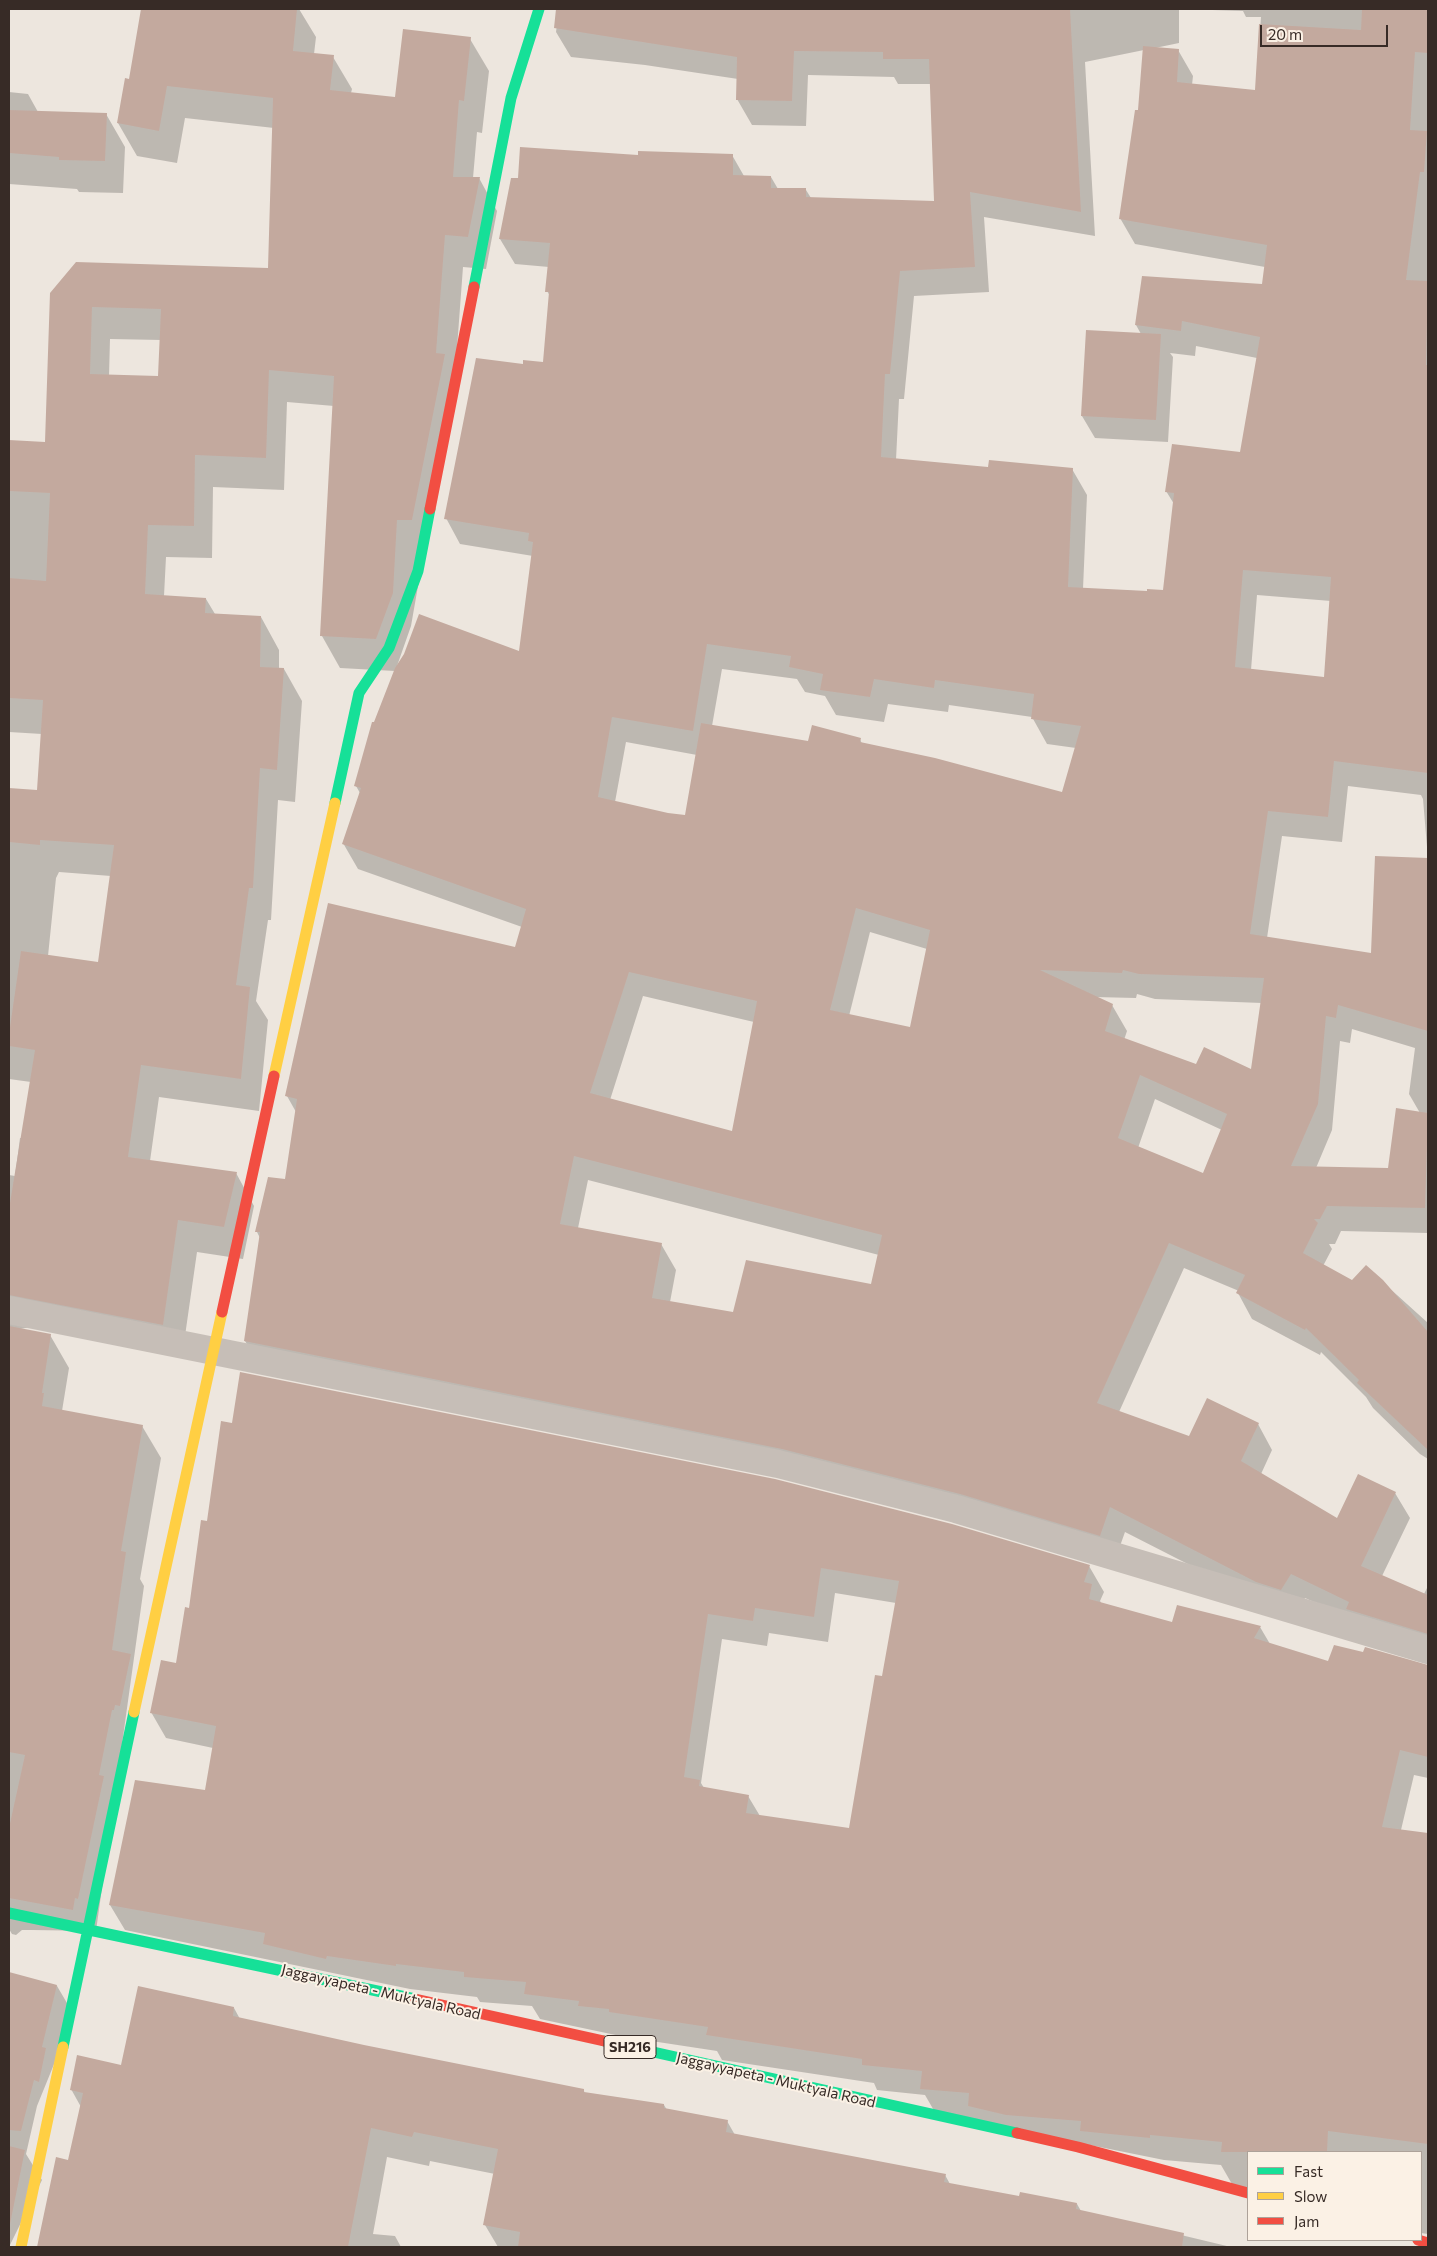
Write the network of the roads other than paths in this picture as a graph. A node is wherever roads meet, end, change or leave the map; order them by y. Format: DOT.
graph roads {
  1 [pos="539,9"];
  2 [pos="9,1310"];
  3 [pos="212,1352"];
  4 [pos="1428,1650"];
  5 [pos="9,1913"];
  6 [pos="87,1930"];
  7 [pos="1247,2193"];
  8 [pos="21,2247"];
  1 -- 3 [label="street"];
  2 -- 3 [label="street"];
  3 -- 4 [label="street"];
  3 -- 6 [label="street"];
  5 -- 6 [label="street, Jaggayyapeta - Muktyala Road / SH216"];
  6 -- 7 [label="street, Jaggayyapeta - Muktyala Road / SH216"];
  6 -- 8 [label="street"];
}
